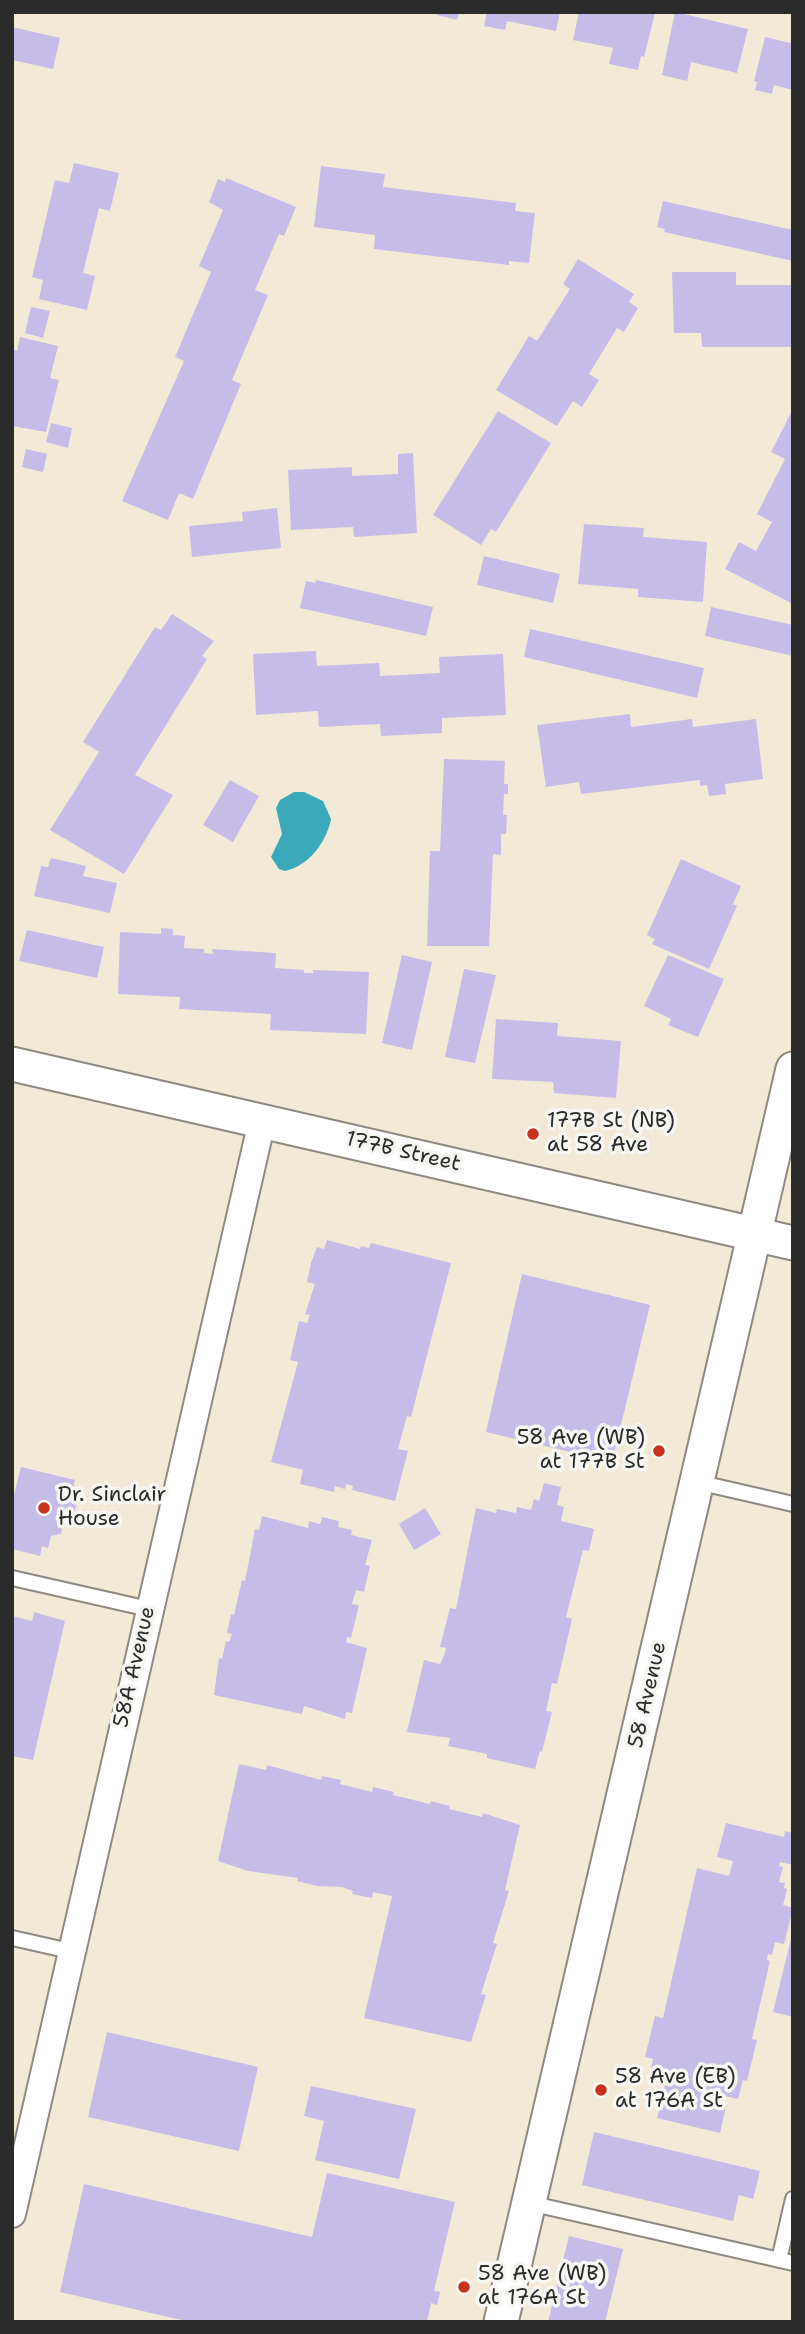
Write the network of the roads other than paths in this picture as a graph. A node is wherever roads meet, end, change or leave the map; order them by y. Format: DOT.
graph roads {
  1 [pos="12,1064"];
  2 [pos="793,1069"];
  3 [pos="261,1121"];
  4 [pos="755,1234"];
  5 [pos="793,1243"];
  6 [pos="697,1482"];
  7 [pos="793,1504"];
  8 [pos="12,1578"];
  9 [pos="149,1609"];
  10 [pos="12,1938"];
  11 [pos="70,1951"];
  12 [pos="793,2199"];
  13 [pos="529,2203"];
  14 [pos="12,2214"];
  15 [pos="786,2262"];
  16 [pos="501,2322"];
  1 -- 3 [label="street, 177B Street"];
  2 -- 4 [label="street, 58 Avenue"];
  3 -- 4 [label="street, 177B Street"];
  3 -- 9 [label="street, 58A Avenue"];
  4 -- 5 [label="street, 177B Street"];
  4 -- 6 [label="street, 58 Avenue"];
  6 -- 7 [label="lane"];
  6 -- 13 [label="street, 58 Avenue"];
  8 -- 9 [label="lane"];
  9 -- 11 [label="street, 58A Avenue"];
  10 -- 11 [label="lane"];
  11 -- 14 [label="street, 58A Avenue"];
  12 -- 15 [label="lane"];
  13 -- 15 [label="lane"];
  13 -- 16 [label="street, 58 Avenue"];
}
